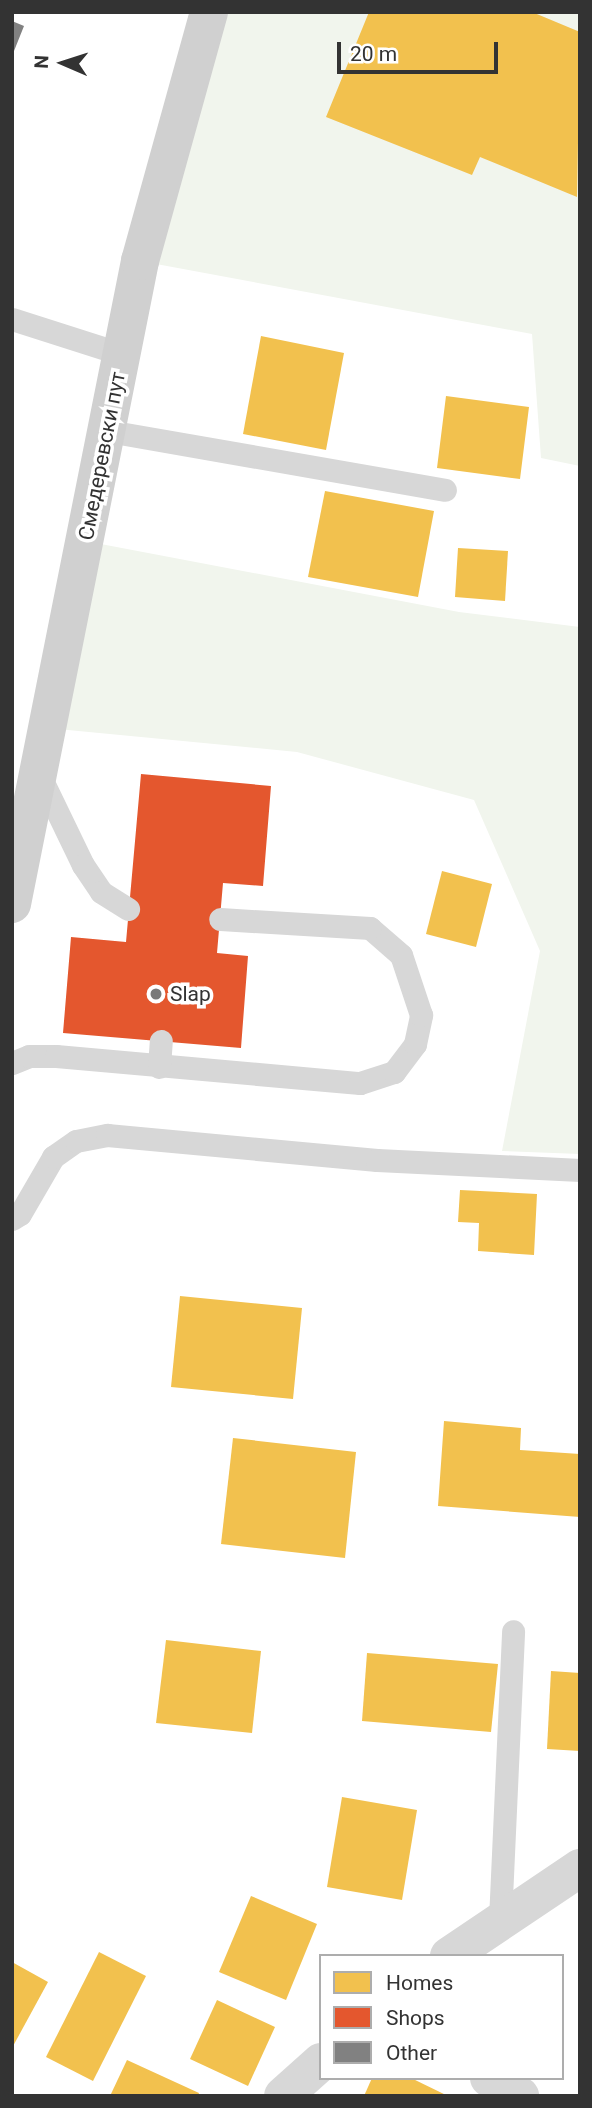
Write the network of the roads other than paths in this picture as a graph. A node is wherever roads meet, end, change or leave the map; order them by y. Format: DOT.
graph roads {
  1 [pos="209,12"];
  2 [pos="12,319"];
  3 [pos="122,354"];
  4 [pos="107,431"];
  5 [pos="444,490"];
  6 [pos="38,774"];
  7 [pos="12,904"];
  8 [pos="128,909"];
  9 [pos="220,919"];
  10 [pos="162,1041"];
  11 [pos="12,1063"];
  12 [pos="159,1067"];
  13 [pos="580,1170"];
  14 [pos="12,1219"];
  15 [pos="513,1631"];
  16 [pos="580,1868"];
  17 [pos="500,1920"];
  18 [pos="452,1954"];
  19 [pos="319,2064"];
  20 [pos="492,2080"];
  21 [pos="283,2096"];
  22 [pos="520,2096"];
  1 -- 3 [label="main road, Смедеревски пут"];
  2 -- 3 [label="lane"];
  3 -- 4 [label="main road, Смедеревски пут"];
  4 -- 5 [label="lane"];
  4 -- 6 [label="main road, Смедеревски пут"];
  6 -- 7 [label="main road, Смедеревски пут"];
  6 -- 8 [label="lane"];
  9 -- 12 [label="lane"];
  10 -- 12 [label="lane"];
  11 -- 12 [label="lane"];
  13 -- 14 [label="lane"];
  15 -- 17 [label="lane"];
  16 -- 17 [label="street"];
  17 -- 18 [label="street"];
  19 -- 21 [label="street"];
  20 -- 22 [label="street"];
}
